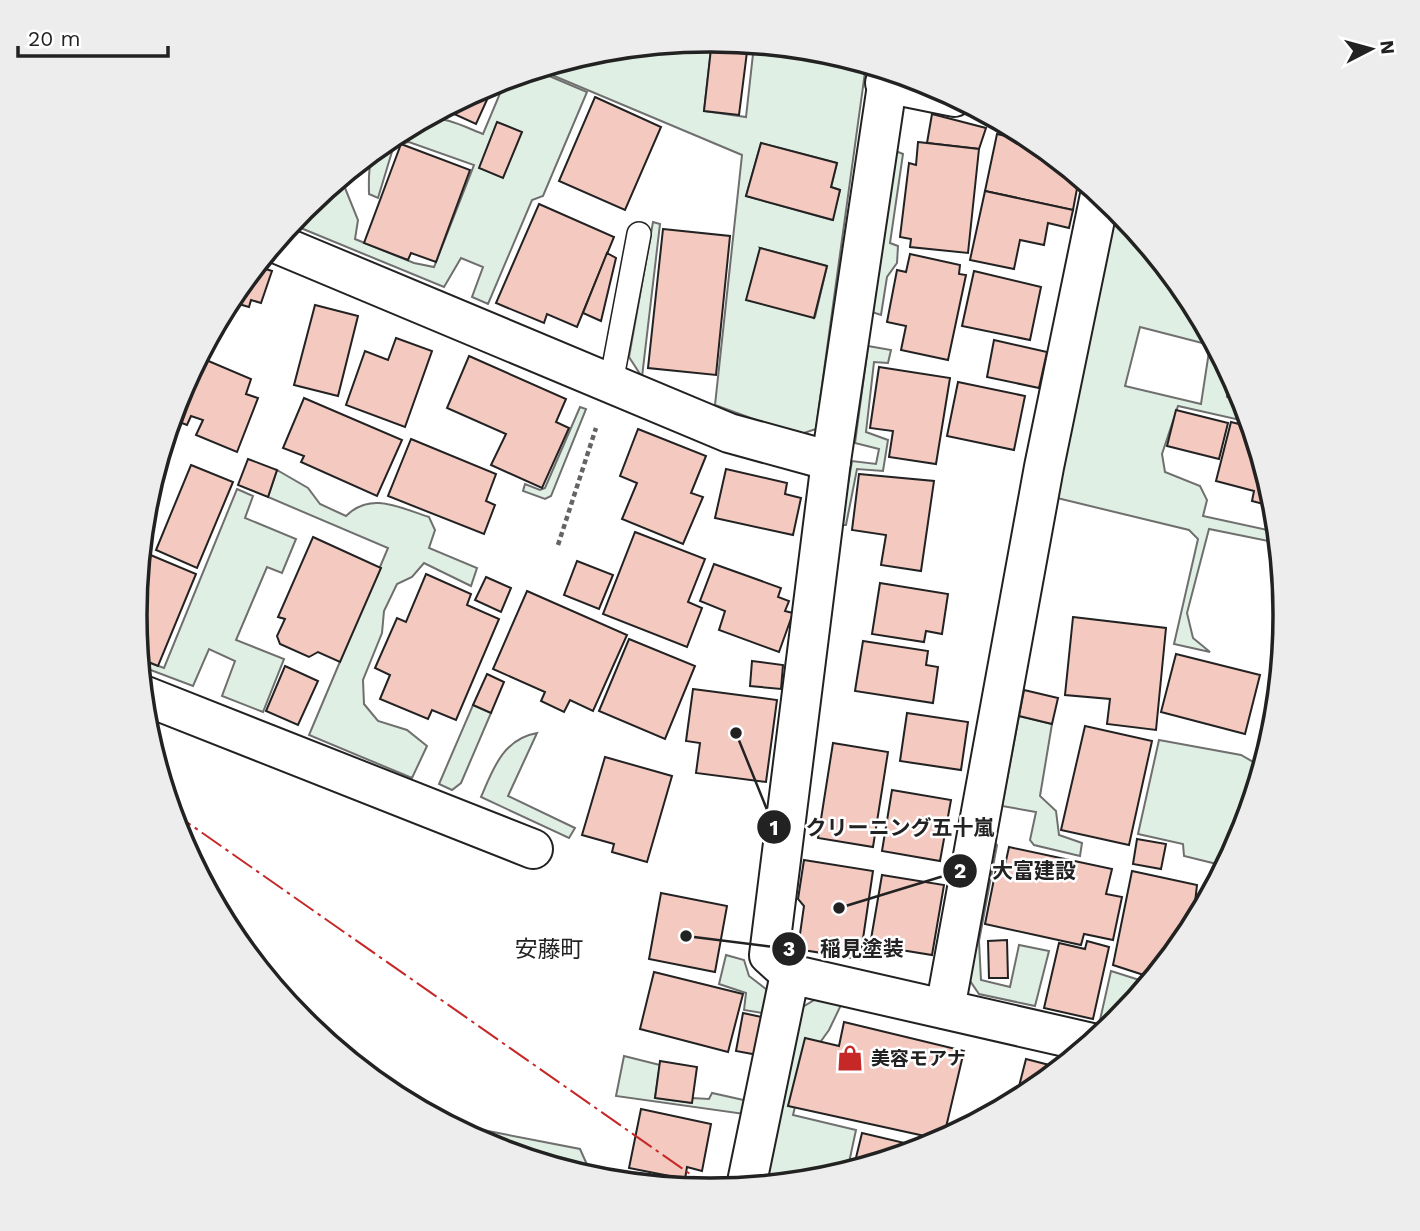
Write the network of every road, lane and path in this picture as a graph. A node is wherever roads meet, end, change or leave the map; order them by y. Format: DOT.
graph roads {
  1 [pos="886,81"];
  2 [pos="1097,207"];
  3 [pos="639,234"];
  4 [pos="285,247"];
  5 [pos="611,383"];
  6 [pos="831,461"];
  7 [pos="558,545"];
  8 [pos="154,699"];
  9 [pos="533,849"];
  10 [pos="790,974"];
  11 [pos="945,1009"];
  12 [pos="1080,1040"];
  13 [pos="749,1177"];
  1 -- 6 [label="street"];
  2 -- 11 [label="street"];
  3 -- 5 [label="lane"];
  4 -- 5 [label="street"];
  5 -- 6 [label="street"];
  5 -- 7 [label="path"];
  6 -- 10 [label="street"];
  8 -- 9 [label="street"];
  10 -- 11 [label="street"];
  10 -- 13 [label="street"];
  11 -- 12 [label="street"];
}
